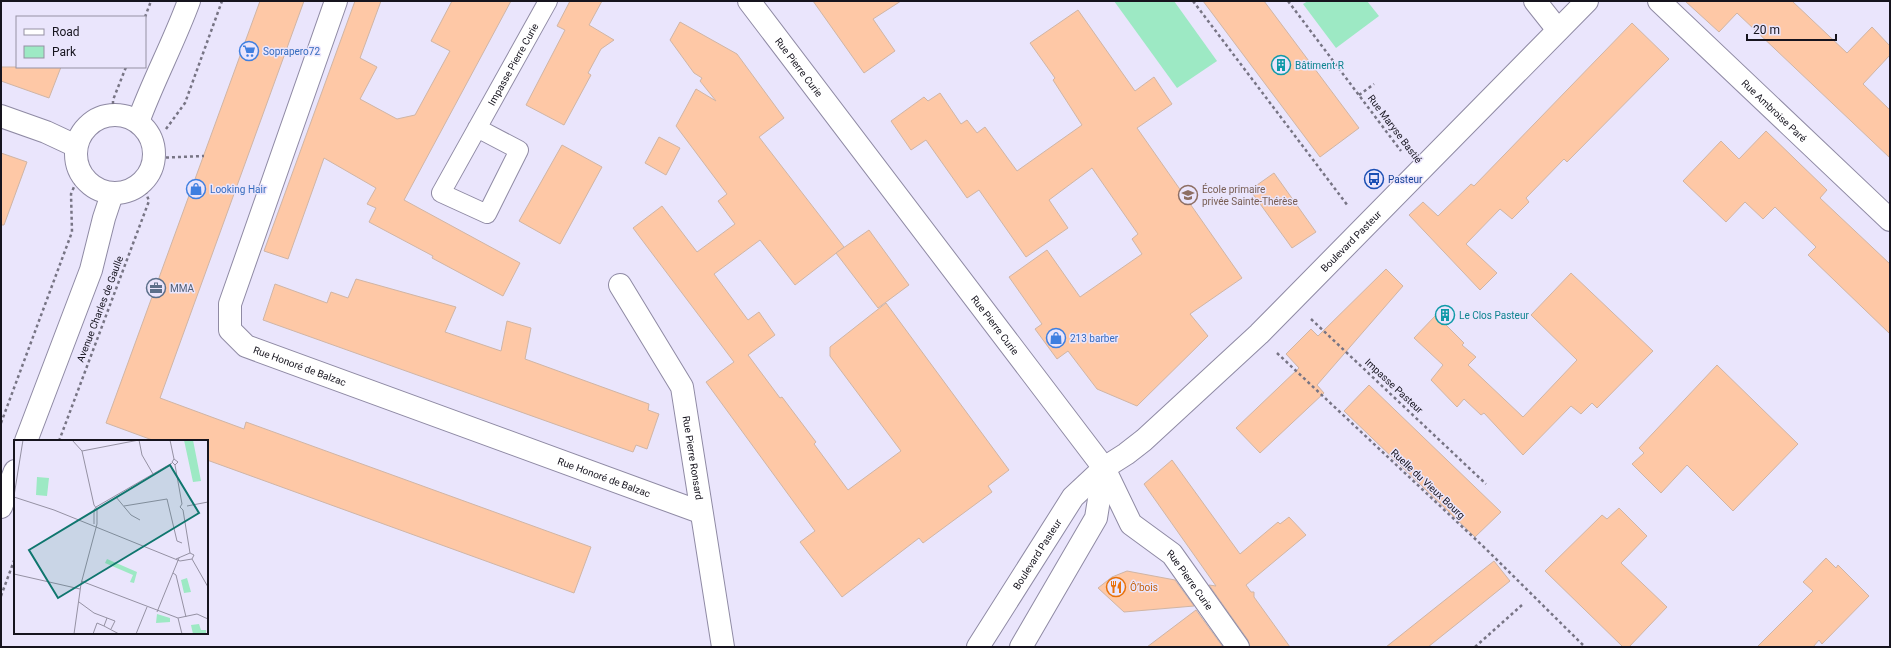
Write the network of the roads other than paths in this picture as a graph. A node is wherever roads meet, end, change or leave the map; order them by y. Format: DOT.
graph roads {
  1 [pos="189,1"];
  2 [pos="336,1"];
  3 [pos="548,1"];
  4 [pos="749,1"];
  5 [pos="1535,1"];
  6 [pos="1587,1"];
  7 [pos="1659,1"];
  8 [pos="1558,30"];
  9 [pos="1,116"];
  10 [pos="138,122"];
  11 [pos="477,128"];
  12 [pos="76,146"];
  13 [pos="112,194"];
  14 [pos="1890,220"];
  15 [pos="620,285"];
  16 [pos="26,440"];
  17 [pos="1104,468"];
  18 [pos="14,474"];
  19 [pos="1,507"];
  20 [pos="700,512"];
  21 [pos="723,647"];
  22 [pos="978,647"];
  23 [pos="1021,647"];
  24 [pos="1238,647"];
  1 -- 10 [label="street"];
  2 -- 20 [label="street, Rue Honoré de Balzac"];
  3 -- 11 [label="lane, Impasse Pierre Curie"];
  4 -- 17 [label="street, Rue Pierre Curie"];
  5 -- 8 [label="street"];
  6 -- 8 [label="street, Boulevard Pasteur"];
  7 -- 14 [label="street, Rue Ambroise Paré"];
  8 -- 17 [label="street, Boulevard Pasteur"];
  9 -- 12 [label="street"];
  10 -- 12 [label="street"];
  10 -- 13 [label="street"];
  11 -- 11 [label="lane, Impasse Pierre Curie"];
  12 -- 13 [label="street"];
  13 -- 16 [label="street"];
  15 -- 20 [label="street, Rue Pierre Ronsard"];
  17 -- 22 [label="street, Boulevard Pasteur"];
  17 -- 23 [label="street"];
  17 -- 24 [label="street, Rue Pierre Curie"];
  18 -- 19 [label="street"];
  20 -- 21 [label="street, Rue Pierre Ronsard"];
}
